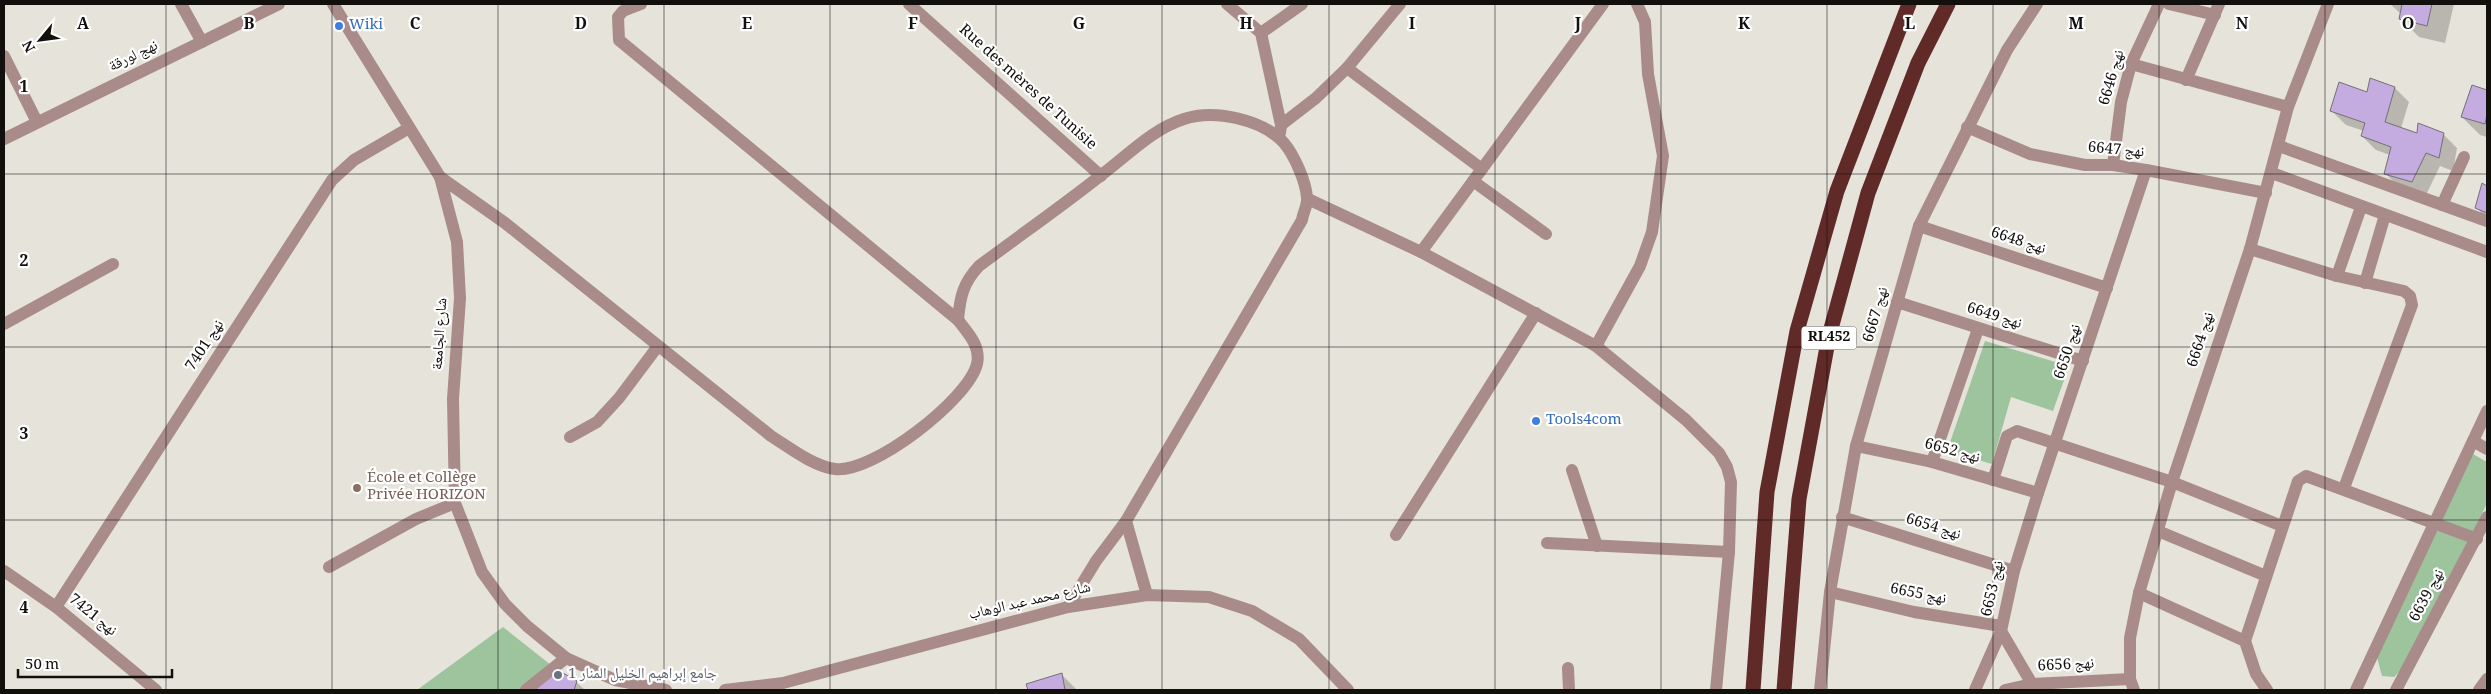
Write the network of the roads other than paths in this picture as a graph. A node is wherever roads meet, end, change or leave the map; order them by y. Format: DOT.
graph roads {
  1 [pos="181,4"];
  2 [pos="279,4"];
  3 [pos="333,4"];
  4 [pos="641,4"];
  5 [pos="909,4"];
  6 [pos="1227,4"];
  7 [pos="1302,4"];
  8 [pos="1400,4"];
  9 [pos="1603,4"];
  10 [pos="1637,4"];
  11 [pos="1910,4"];
  12 [pos="1948,4"];
  13 [pos="2037,4"];
  14 [pos="2159,4"];
  15 [pos="2170,4"];
  16 [pos="2328,4"];
  17 [pos="2217,9"];
  18 [pos="1261,32"];
  19 [pos="202,42"];
  20 [pos="4,56"];
  21 [pos="2131,64"];
  22 [pos="1347,68"];
  23 [pos="2186,80"];
  24 [pos="2288,108"];
  25 [pos="37,122"];
  26 [pos="409,128"];
  27 [pos="1967,128"];
  28 [pos="1280,132"];
  29 [pos="4,139"];
  30 [pos="2279,146"];
  31 [pos="2464,157"];
  32 [pos="2113,165"];
  33 [pos="1482,169"];
  34 [pos="2146,170"];
  35 [pos="2272,173"];
  36 [pos="1101,176"];
  37 [pos="440,177"];
  38 [pos="1473,181"];
  39 [pos="2266,193"];
  40 [pos="1308,199"];
  41 [pos="2442,205"];
  42 [pos="2361,207"];
  43 [pos="2385,215"];
  44 [pos="2487,221"];
  45 [pos="1919,226"];
  46 [pos="1546,234"];
  47 [pos="2250,249"];
  48 [pos="1421,252"];
  49 [pos="2487,252"];
  50 [pos="113,264"];
  51 [pos="2337,276"];
  52 [pos="2365,283"];
  53 [pos="2107,288"];
  54 [pos="1897,302"];
  55 [pos="1536,313"];
  56 [pos="958,320"];
  57 [pos="4,324"];
  58 [pos="1978,329"];
  59 [pos="658,346"];
  60 [pos="1596,346"];
  61 [pos="2082,361"];
  62 [pos="2487,411"];
  63 [pos="570,437"];
  64 [pos="2472,441"];
  65 [pos="2055,444"];
  66 [pos="1856,446"];
  67 [pos="2487,449"];
  68 [pos="1932,462"];
  69 [pos="1572,470"];
  70 [pos="1993,480"];
  71 [pos="2172,482"];
  72 [pos="2344,488"];
  73 [pos="2038,494"];
  74 [pos="455,502"];
  75 [pos="1842,517"];
  76 [pos="2487,518"];
  77 [pos="1126,521"];
  78 [pos="2435,522"];
  79 [pos="2282,526"];
  80 [pos="2158,531"];
  81 [pos="1396,535"];
  82 [pos="2477,539"];
  83 [pos="1547,542"];
  84 [pos="1597,546"];
  85 [pos="1729,552"];
  86 [pos="329,567"];
  87 [pos="4,571"];
  88 [pos="2014,571"];
  89 [pos="2266,576"];
  90 [pos="1830,592"];
  91 [pos="2139,593"];
  92 [pos="1147,595"];
  93 [pos="56,607"];
  94 [pos="1068,607"];
  95 [pos="2001,628"];
  96 [pos="2245,641"];
  97 [pos="566,658"];
  98 [pos="1568,668"];
  99 [pos="2487,679"];
  100 [pos="2032,684"];
  101 [pos="2132,685"];
  102 [pos="156,690"];
  103 [pos="526,690"];
  104 [pos="666,690"];
  105 [pos="725,690"];
  106 [pos="1348,690"];
  107 [pos="1568,690"];
  108 [pos="1716,690"];
  109 [pos="1753,690"];
  110 [pos="1784,690"];
  111 [pos="1820,690"];
  112 [pos="1975,690"];
  113 [pos="2005,690"];
  114 [pos="2267,690"];
  115 [pos="2356,690"];
  116 [pos="2396,690"];
  117 [pos="2479,690"];
  1 -- 19 [label="street"];
  2 -- 19 [label="street, نهج لورقة"];
  3 -- 26 [label="street, شارع الجامعة"];
  4 -- 56 [label="street"];
  5 -- 36 [label="street, Rue des mères de Tunisie"];
  6 -- 18 [label="street"];
  7 -- 18 [label="street"];
  8 -- 22 [label="street"];
  9 -- 33 [label="street"];
  10 -- 60 [label="street"];
  11 -- 109 [label="highway, RL452"];
  12 -- 110 [label="highway, RL452"];
  13 -- 27 [label="street, نهج 6667"];
  14 -- 21 [label="street, نهج 6646"];
  15 -- 17 [label="street"];
  16 -- 24 [label="street, نهج 6664"];
  17 -- 23 [label="street"];
  18 -- 28 [label="street"];
  19 -- 25 [label="street, نهج لورقة"];
  20 -- 25 [label="street"];
  21 -- 23 [label="street"];
  21 -- 32 [label="street, نهج 6646"];
  22 -- 28 [label="street"];
  22 -- 33 [label="street"];
  23 -- 24 [label="street"];
  24 -- 30 [label="street, نهج 6664"];
  25 -- 29 [label="street, نهج لورقة"];
  26 -- 37 [label="street, شارع الجامعة"];
  26 -- 93 [label="street, نهج 7401"];
  27 -- 32 [label="street, نهج 6647"];
  27 -- 45 [label="street, نهج 6667"];
  28 -- 36 [label="street"];
  28 -- 40 [label="street"];
  30 -- 35 [label="street, نهج 6664"];
  30 -- 41 [label="street"];
  31 -- 41 [label="street"];
  32 -- 34 [label="street, نهج 6647"];
  33 -- 38 [label="street"];
  34 -- 39 [label="street, نهج 6647"];
  34 -- 53 [label="street, نهج 6650"];
  35 -- 39 [label="street, نهج 6664"];
  35 -- 42 [label="street"];
  36 -- 56 [label="street"];
  37 -- 59 [label="street"];
  37 -- 74 [label="street, شارع الجامعة"];
  38 -- 46 [label="street"];
  38 -- 48 [label="street"];
  39 -- 47 [label="street, نهج 6664"];
  40 -- 48 [label="street"];
  40 -- 77 [label="street"];
  41 -- 44 [label="street"];
  42 -- 43 [label="street"];
  42 -- 51 [label="street"];
  43 -- 49 [label="street"];
  43 -- 52 [label="street"];
  45 -- 53 [label="street, نهج 6648"];
  45 -- 54 [label="street, نهج 6667"];
  47 -- 51 [label="street"];
  47 -- 71 [label="street, نهج 6664"];
  48 -- 55 [label="street"];
  50 -- 57 [label="street"];
  51 -- 52 [label="street"];
  52 -- 72 [label="street"];
  53 -- 61 [label="street, نهج 6650"];
  54 -- 58 [label="street, نهج 6649"];
  54 -- 66 [label="street, نهج 6667"];
  55 -- 60 [label="street"];
  55 -- 81 [label="street"];
  56 -- 59 [label="street"];
  58 -- 61 [label="street, نهج 6649"];
  58 -- 68 [label="street"];
  59 -- 63 [label="street"];
  60 -- 85 [label="street"];
  61 -- 65 [label="street, نهج 6650"];
  62 -- 64 [label="street"];
  64 -- 67 [label="street"];
  64 -- 78 [label="street"];
  65 -- 70 [label="street"];
  65 -- 71 [label="street"];
  65 -- 73 [label="street, نهج 6650"];
  66 -- 68 [label="street, نهج 6652"];
  66 -- 75 [label="street, نهج 6667"];
  68 -- 70 [label="street, نهج 6652"];
  69 -- 84 [label="street"];
  70 -- 73 [label="street, نهج 6652"];
  71 -- 79 [label="street"];
  71 -- 80 [label="street, نهج 6664"];
  72 -- 78 [label="street"];
  72 -- 79 [label="street"];
  73 -- 88 [label="street, نهج 6653"];
  74 -- 86 [label="street"];
  74 -- 97 [label="street, شارع الجامعة"];
  75 -- 88 [label="street, نهج 6654"];
  75 -- 90 [label="street, نهج 6667"];
  76 -- 82 [label="street, نهج 6639"];
  77 -- 92 [label="street"];
  77 -- 94 [label="street"];
  78 -- 82 [label="street"];
  78 -- 115 [label="street"];
  79 -- 89 [label="street"];
  80 -- 89 [label="street"];
  80 -- 91 [label="street, نهج 6664"];
  82 -- 116 [label="street, نهج 6639"];
  83 -- 84 [label="street"];
  84 -- 85 [label="street"];
  85 -- 108 [label="street"];
  87 -- 93 [label="street, نهج 7421"];
  88 -- 95 [label="street, نهج 6653"];
  89 -- 96 [label="street"];
  90 -- 95 [label="street, نهج 6655"];
  90 -- 111 [label="street, نهج 6667"];
  91 -- 96 [label="street"];
  91 -- 101 [label="street, نهج 6664"];
  92 -- 94 [label="street, شارع محمد عبد الوهاب"];
  92 -- 106 [label="street, شارع محمد عبد الوهاب"];
  93 -- 102 [label="street, نهج 7421"];
  94 -- 105 [label="street, شارع محمد عبد الوهاب"];
  95 -- 100 [label="street"];
  95 -- 112 [label="street, نهج 6653"];
  96 -- 114 [label="street"];
  97 -- 103 [label="street"];
  97 -- 104 [label="street"];
  98 -- 107 [label="street"];
  99 -- 117 [label="street"];
  100 -- 101 [label="street, نهج 6656"];
  100 -- 113 [label="street, نهج 6656"];
}
